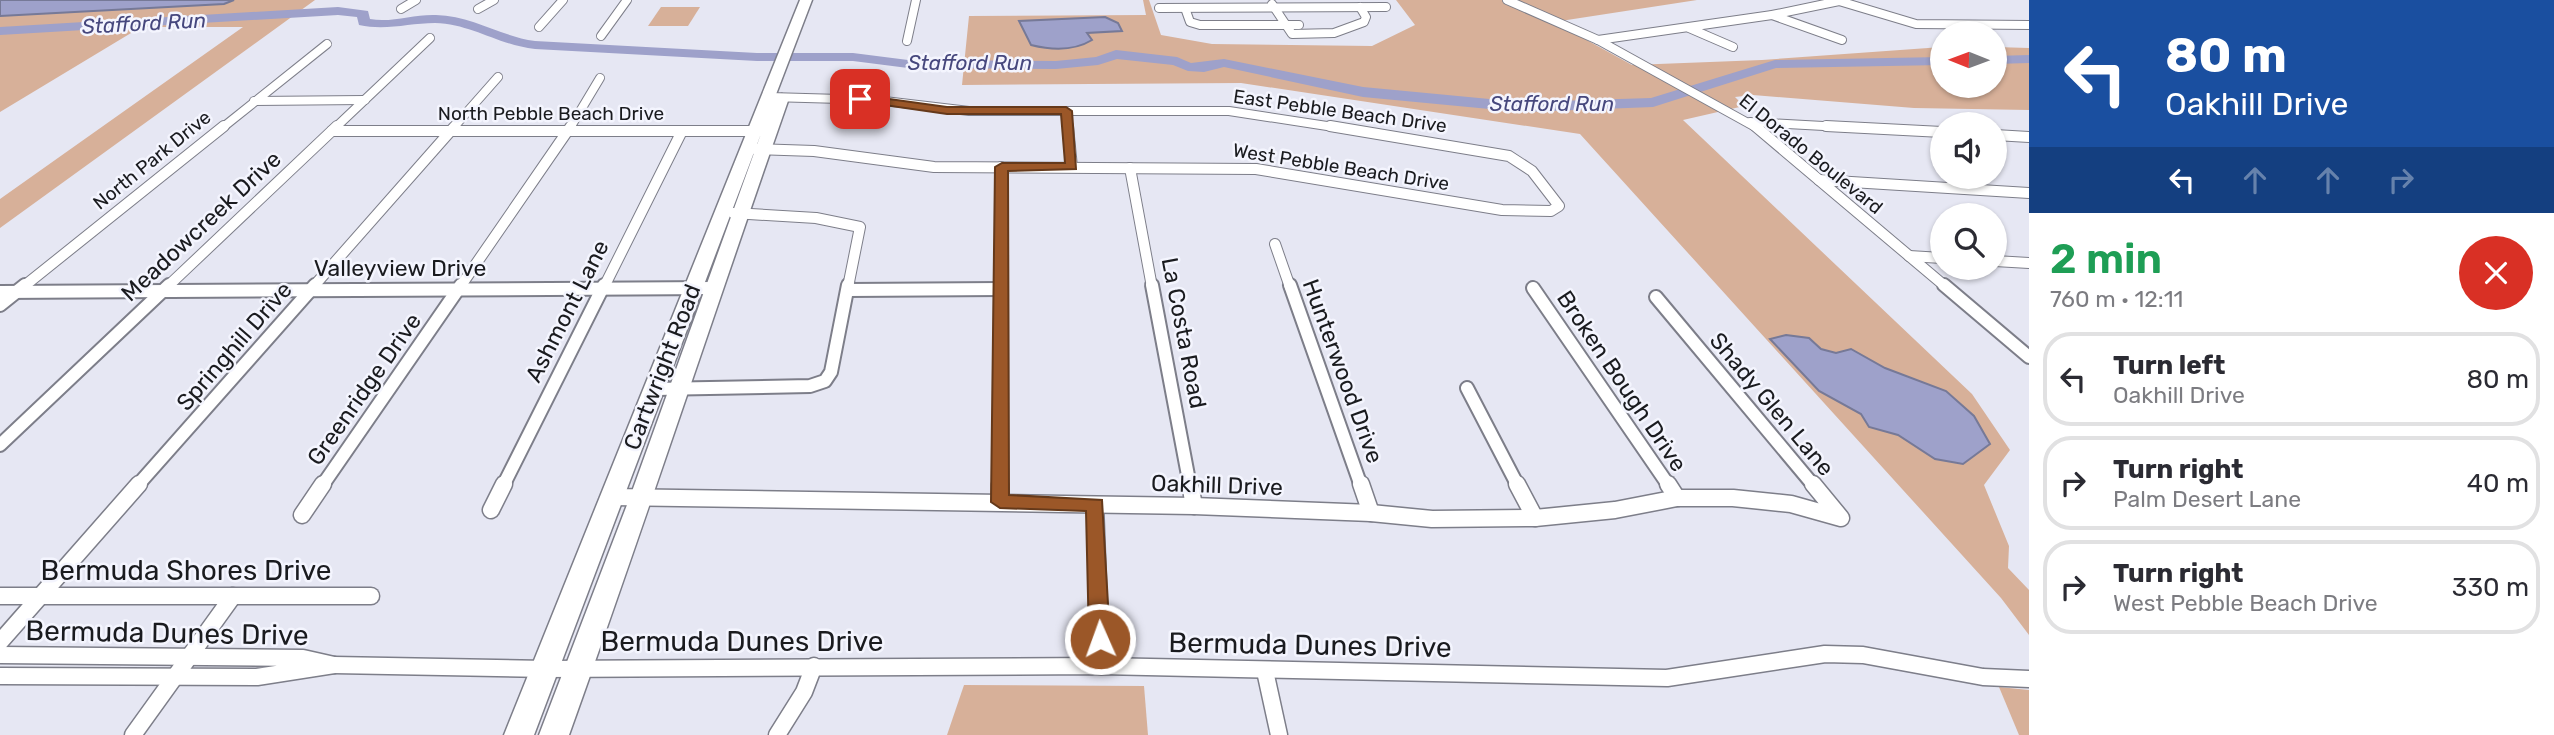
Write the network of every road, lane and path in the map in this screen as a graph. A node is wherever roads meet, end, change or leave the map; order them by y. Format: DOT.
graph roads {
  1 [pos="416,0"];
  2 [pos="494,0"];
  3 [pos="563,0"];
  4 [pos="627,0"];
  5 [pos="806,0"];
  6 [pos="816,0"];
  7 [pos="916,0"];
  8 [pos="1507,0"];
  9 [pos="1841,1"];
  10 [pos="1272,4"];
  11 [pos="1285,4"];
  12 [pos="1360,7"];
  13 [pos="1386,7"];
  14 [pos="1158,8"];
  15 [pos="1185,8"];
  16 [pos="401,9"];
  17 [pos="478,9"];
  18 [pos="1772,15"];
  19 [pos="1284,25"];
  20 [pos="1299,25"];
  21 [pos="2029,25"];
  22 [pos="538,27"];
  23 [pos="1689,28"];
  24 [pos="1304,34"];
  25 [pos="601,36"];
  26 [pos="430,38"];
  27 [pos="1598,40"];
  28 [pos="1842,40"];
  29 [pos="907,41"];
  30 [pos="796,42"];
  31 [pos="327,44"];
  32 [pos="1732,47"];
  33 [pos="498,77"];
  34 [pos="1663,77"];
  35 [pos="600,78"];
  36 [pos="776,97"];
  37 [pos="365,100"];
  38 [pos="254,101"];
  39 [pos="1717,102"];
  40 [pos="1066,111"];
  41 [pos="1750,122"];
  42 [pos="452,130"];
  43 [pos="332,131"];
  44 [pos="568,131"];
  45 [pos="682,131"];
  46 [pos="1930,131"];
  47 [pos="2007,136"];
  48 [pos="2029,137"];
  49 [pos="754,143"];
  50 [pos="1002,167"];
  51 [pos="1072,167"];
  52 [pos="1130,168"];
  53 [pos="1818,180"];
  54 [pos="2029,193"];
  55 [pos="1553,210"];
  56 [pos="722,213"];
  57 [pos="743,213"];
  58 [pos="1275,244"];
  59 [pos="1909,256"];
  60 [pos="1930,257"];
  61 [pos="2007,262"];
  62 [pos="2029,263"];
  63 [pos="312,288"];
  64 [pos="602,288"];
  65 [pos="693,288"];
  66 [pos="715,288"];
  67 [pos="1532,288"];
  68 [pos="459,289"];
  69 [pos="1001,289"];
  70 [pos="164,290"];
  71 [pos="848,290"];
  72 [pos="0,292"];
  73 [pos="16,292"];
  74 [pos="1656,298"];
  75 [pos="0,304"];
  76 [pos="2012,342"];
  77 [pos="2029,343"];
  78 [pos="2029,357"];
  79 [pos="666,388"];
  80 [pos="1467,388"];
  81 [pos="0,445"];
  82 [pos="612,497"];
  83 [pos="642,497"];
  84 [pos="1677,498"];
  85 [pos="1000,502"];
  86 [pos="1095,505"];
  87 [pos="1194,506"];
  88 [pos="491,510"];
  89 [pos="1817,511"];
  90 [pos="1371,513"];
  91 [pos="302,515"];
  92 [pos="1535,518"];
  93 [pos="0,596"];
  94 [pos="42,596"];
  95 [pos="233,596"];
  96 [pos="372,596"];
  97 [pos="0,642"];
  98 [pos="0,655"];
  99 [pos="190,656"];
  100 [pos="334,665"];
  101 [pos="814,666"];
  102 [pos="1101,666"];
  103 [pos="546,668"];
  104 [pos="578,668"];
  105 [pos="1265,671"];
  106 [pos="0,676"];
  107 [pos="174,678"];
  108 [pos="2029,679"];
  109 [pos="132,735"];
  110 [pos="519,735"];
  111 [pos="554,735"];
  112 [pos="777,735"];
  113 [pos="1279,735"];
  1 -- 16 [label="street"];
  2 -- 17 [label="street"];
  3 -- 22 [label="street"];
  4 -- 25 [label="street"];
  5 -- 30 [label="main road, Cartwright Road"];
  6 -- 30 [label="main road, Cartwright Road"];
  7 -- 29 [label="street"];
  8 -- 27 [label="street, El Dorado Boulevard"];
  9 -- 18 [label="street"];
  9 -- 21 [label="street"];
  10 -- 11 [label="street"];
  10 -- 15 [label="street"];
  10 -- 19 [label="street"];
  11 -- 12 [label="street"];
  11 -- 20 [label="street"];
  12 -- 13 [label="street"];
  12 -- 24 [label="street"];
  14 -- 15 [label="street"];
  15 -- 19 [label="street"];
  18 -- 23 [label="street"];
  18 -- 28 [label="street"];
  19 -- 20 [label="street"];
  19 -- 24 [label="street"];
  20 -- 24 [label="street"];
  23 -- 27 [label="street"];
  23 -- 32 [label="street"];
  26 -- 37 [label="street, Meadowcreek Drive"];
  27 -- 34 [label="street, El Dorado Boulevard"];
  30 -- 36 [label="main road, Cartwright Road"];
  31 -- 38 [label="street, North Park Drive"];
  33 -- 42 [label="street, Springhill Drive"];
  34 -- 39 [label="street, El Dorado Boulevard"];
  35 -- 44 [label="street, Greenridge Drive"];
  36 -- 40 [label="street, East Pebble Beach Drive"];
  36 -- 49 [label="main road, Cartwright Road"];
  36 -- 49 [label="main road, Cartwright Road"];
  37 -- 38 [label="street"];
  37 -- 43 [label="street, Meadowcreek Drive"];
  38 -- 73 [label="street, North Park Drive"];
  39 -- 41 [label="street, El Dorado Boulevard"];
  40 -- 51 [label="street"];
  40 -- 55 [label="street, East Pebble Beach Drive"];
  41 -- 46 [label="street"];
  41 -- 53 [label="street, El Dorado Boulevard"];
  42 -- 43 [label="street, North Pebble Beach Drive"];
  42 -- 44 [label="street, North Pebble Beach Drive"];
  42 -- 63 [label="street, Springhill Drive"];
  43 -- 70 [label="street, Meadowcreek Drive"];
  44 -- 45 [label="street, North Pebble Beach Drive"];
  44 -- 68 [label="street, Greenridge Drive"];
  45 -- 49 [label="street, North Pebble Beach Drive"];
  45 -- 64 [label="street, Ashmont Lane"];
  47 -- 48 [label="street"];
  49 -- 50 [label="street, West Pebble Beach Drive"];
  49 -- 56 [label="main road, Cartwright Road"];
  49 -- 57 [label="main road, Cartwright Road"];
  50 -- 51 [label="street, West Pebble Beach Drive"];
  50 -- 69 [label="street"];
  51 -- 52 [label="street, West Pebble Beach Drive"];
  52 -- 55 [label="street, West Pebble Beach Drive"];
  52 -- 87 [label="street, La Costa Road"];
  53 -- 54 [label="street"];
  53 -- 59 [label="street, El Dorado Boulevard"];
  56 -- 57 [label="street"];
  56 -- 65 [label="main road, Cartwright Road"];
  57 -- 66 [label="main road, Cartwright Road"];
  57 -- 71 [label="street"];
  58 -- 90 [label="street, Hunterwood Drive"];
  59 -- 60 [label="street"];
  59 -- 76 [label="street, El Dorado Boulevard"];
  61 -- 62 [label="street"];
  63 -- 68 [label="street, Valleyview Drive"];
  63 -- 70 [label="street, Valleyview Drive"];
  63 -- 94 [label="street, Springhill Drive"];
  64 -- 65 [label="street, Valleyview Drive"];
  64 -- 68 [label="street, Valleyview Drive"];
  64 -- 88 [label="street, Ashmont Lane"];
  65 -- 66 [label="street, Valleyview Drive"];
  65 -- 79 [label="main road, Cartwright Road"];
  66 -- 79 [label="main road, Cartwright Road"];
  67 -- 84 [label="street, Broken Bough Drive"];
  68 -- 91 [label="street, Greenridge Drive"];
  69 -- 71 [label="street"];
  69 -- 85 [label="street"];
  70 -- 73 [label="street, Valleyview Drive"];
  70 -- 81 [label="street, Meadowcreek Drive"];
  71 -- 79 [label="street"];
  72 -- 73 [label="street, Valleyview Drive"];
  73 -- 75 [label="street, North Park Drive"];
  74 -- 89 [label="street, Shady Glen Lane"];
  76 -- 77 [label="street"];
  76 -- 78 [label="street, El Dorado Boulevard"];
  79 -- 82 [label="main road, Cartwright Road"];
  79 -- 83 [label="main road, Cartwright Road"];
  80 -- 92 [label="street"];
  82 -- 83 [label="street, Oakhill Drive"];
  82 -- 103 [label="main road, Cartwright Road"];
  83 -- 85 [label="street, Oakhill Drive"];
  83 -- 104 [label="main road, Cartwright Road"];
  84 -- 89 [label="street, Oakhill Drive"];
  84 -- 92 [label="street, Oakhill Drive"];
  85 -- 86 [label="street, Oakhill Drive"];
  86 -- 87 [label="street, Oakhill Drive"];
  86 -- 102 [label="street"];
  87 -- 90 [label="street, Oakhill Drive"];
  90 -- 92 [label="street, Oakhill Drive"];
  93 -- 94 [label="street, Bermuda Shores Drive"];
  94 -- 95 [label="street, Bermuda Shores Drive"];
  94 -- 97 [label="street, Springhill Drive"];
  95 -- 96 [label="street, Bermuda Shores Drive"];
  95 -- 99 [label="street"];
  98 -- 99 [label="street, Bermuda Dunes Drive"];
  99 -- 100 [label="street, Bermuda Dunes Drive"];
  99 -- 107 [label="street"];
  100 -- 103 [label="street, Bermuda Dunes Drive"];
  100 -- 107 [label="street, Bermuda Dunes Drive"];
  101 -- 102 [label="street, Bermuda Dunes Drive"];
  101 -- 104 [label="street, Bermuda Dunes Drive"];
  101 -- 112 [label="street"];
  102 -- 105 [label="street, Bermuda Dunes Drive"];
  103 -- 104 [label="street, Bermuda Dunes Drive"];
  103 -- 110 [label="main road, Cartwright Road"];
  104 -- 111 [label="main road, Cartwright Road"];
  105 -- 108 [label="street, Bermuda Dunes Drive"];
  105 -- 113 [label="street"];
  106 -- 107 [label="street, Bermuda Dunes Drive"];
  107 -- 109 [label="street"];
}
